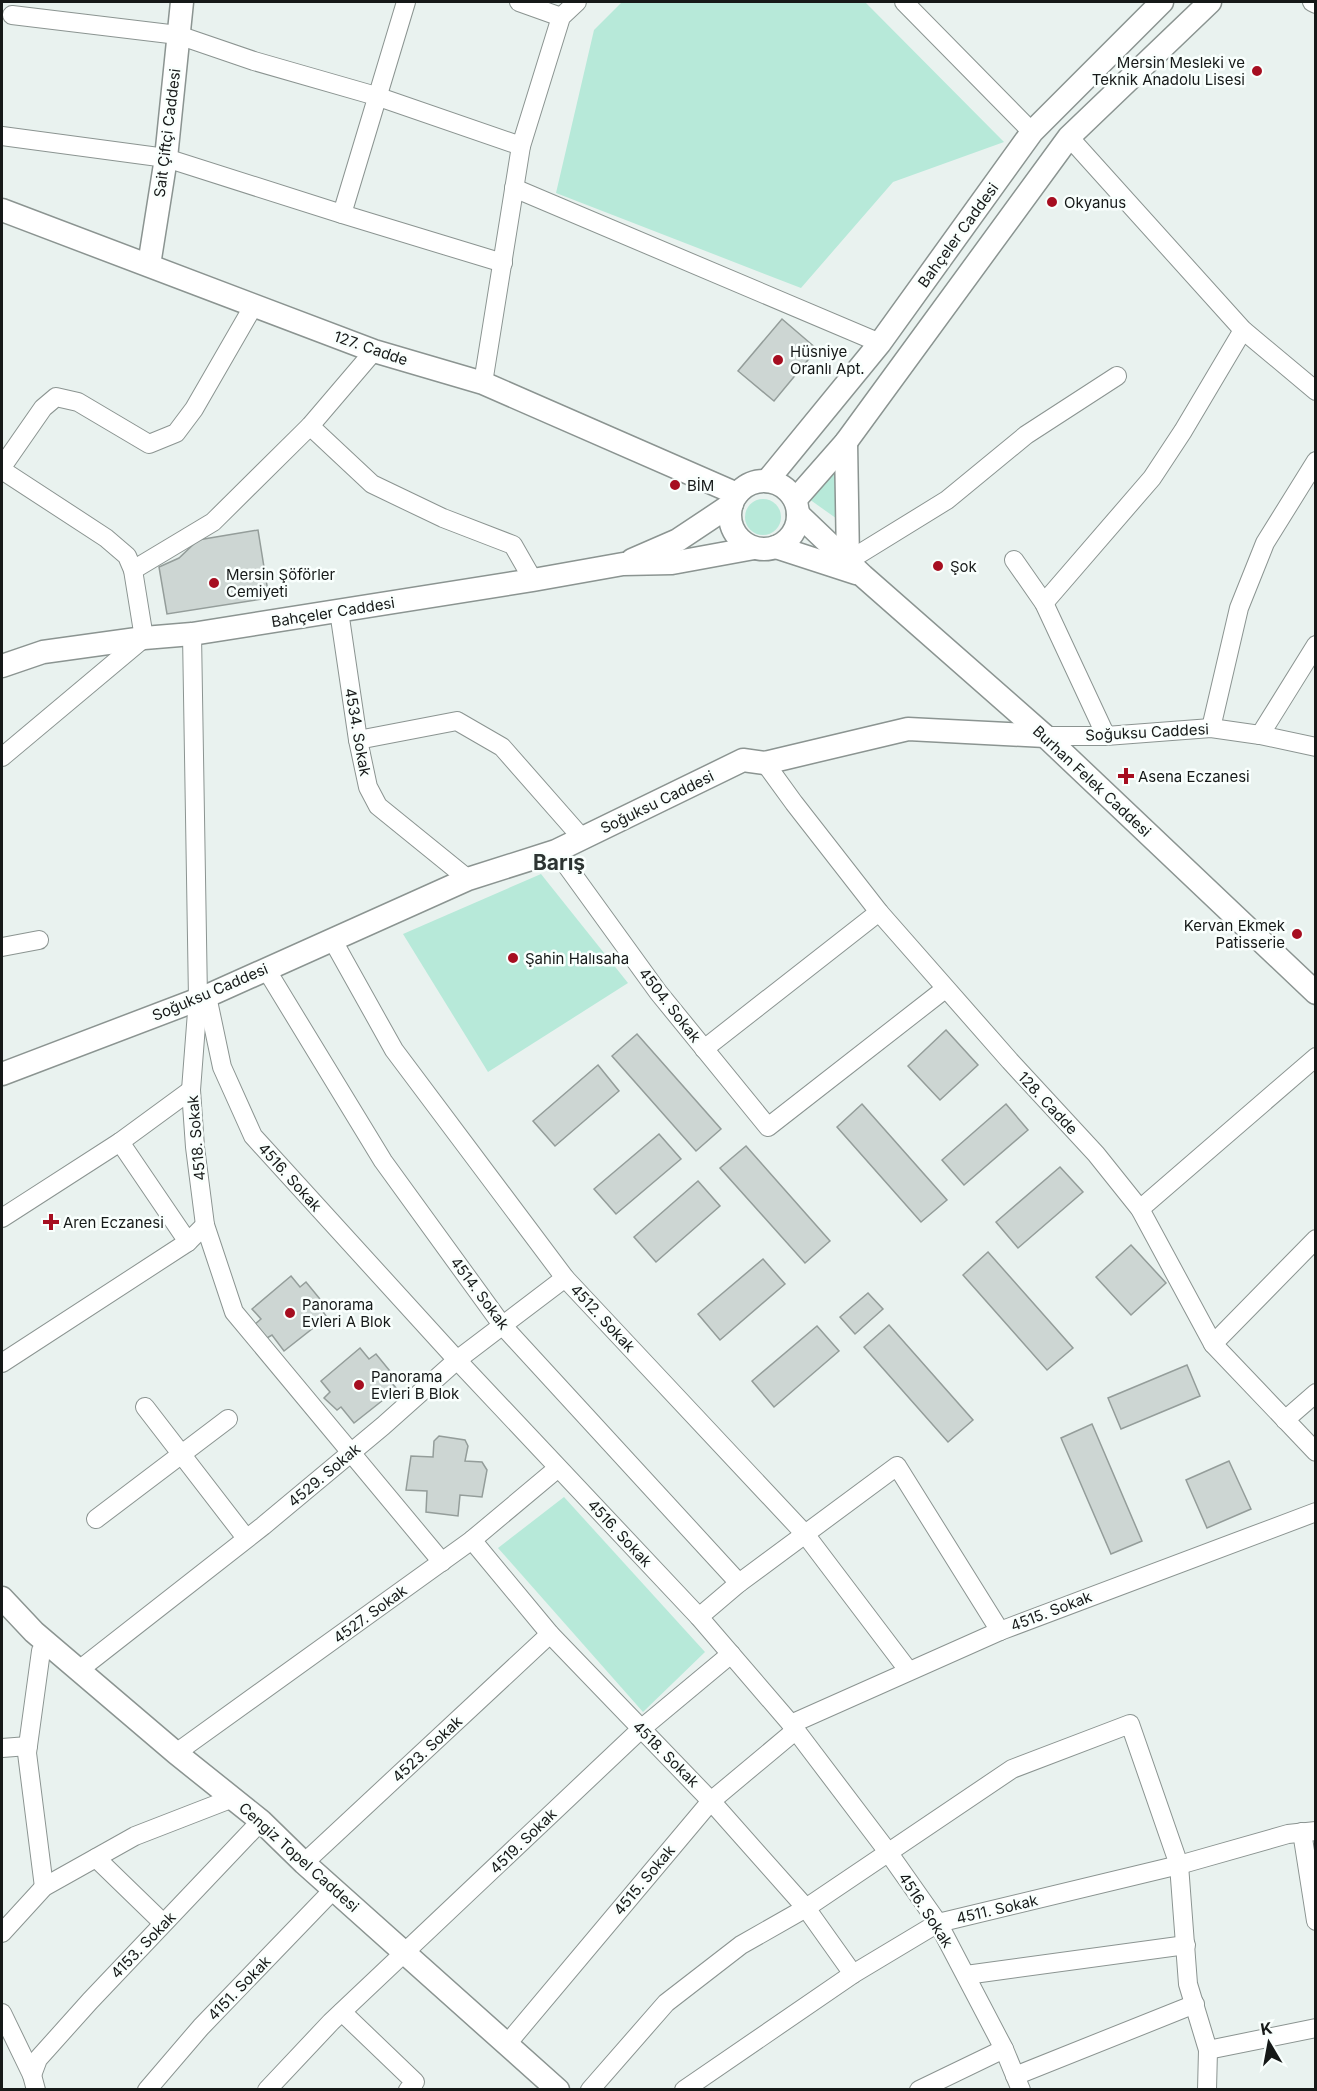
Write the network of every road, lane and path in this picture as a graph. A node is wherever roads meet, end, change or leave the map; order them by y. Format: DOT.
graph roads {
  1 [pos="182,2"];
  2 [pos="406,2"];
  3 [pos="519,2"];
  4 [pos="577,2"];
  5 [pos="904,2"];
  6 [pos="1162,2"];
  7 [pos="1210,2"];
  8 [pos="12,15"];
  9 [pos="561,17"];
  10 [pos="178,35"];
  11 [pos="376,96"];
  12 [pos="1032,132"];
  13 [pos="2,136"];
  14 [pos="1069,137"];
  15 [pos="521,146"];
  16 [pos="166,158"];
  17 [pos="514,188"];
  18 [pos="2,210"];
  19 [pos="342,214"];
  20 [pos="502,263"];
  21 [pos="149,265"];
  22 [pos="254,305"];
  23 [pos="1243,330"];
  24 [pos="880,343"];
  25 [pos="374,351"];
  26 [pos="1117,376"];
  27 [pos="483,384"];
  28 [pos="1316,391"];
  29 [pos="310,426"];
  30 [pos="846,442"];
  31 [pos="1316,461"];
  32 [pos="2,469"];
  33 [pos="767,481"];
  34 [pos="734,499"];
  35 [pos="797,507"];
  36 [pos="765,547"];
  37 [pos="1014,560"];
  38 [pos="623,564"];
  39 [pos="856,568"];
  40 [pos="133,570"];
  41 [pos="533,580"];
  42 [pos="1044,603"];
  43 [pos="339,611"];
  44 [pos="192,634"];
  45 [pos="144,638"];
  46 [pos="1316,645"];
  47 [pos="2,648"];
  48 [pos="43,652"];
  49 [pos="2,666"];
  50 [pos="1211,728"];
  51 [pos="1260,735"];
  52 [pos="1045,736"];
  53 [pos="1106,736"];
  54 [pos="358,740"];
  55 [pos="1316,747"];
  56 [pos="2,757"];
  57 [pos="765,763"];
  58 [pos="582,838"];
  59 [pos="556,851"];
  60 [pos="468,879"];
  61 [pos="879,912"];
  62 [pos="332,939"];
  63 [pos="39,940"];
  64 [pos="2,947"];
  65 [pos="266,969"];
  66 [pos="945,988"];
  67 [pos="1316,993"];
  68 [pos="202,997"];
  69 [pos="704,1049"];
  70 [pos="1316,1057"];
  71 [pos="2,1074"];
  72 [pos="191,1090"];
  73 [pos="120,1142"];
  74 [pos="1140,1209"];
  75 [pos="2,1218"];
  76 [pos="205,1225"];
  77 [pos="1316,1239"];
  78 [pos="188,1242"];
  79 [pos="566,1278"];
  80 [pos="502,1325"];
  81 [pos="1213,1344"];
  82 [pos="457,1360"];
  83 [pos="2,1363"];
  84 [pos="1316,1393"];
  85 [pos="145,1407"];
  86 [pos="228,1419"];
  87 [pos="1285,1420"];
  88 [pos="351,1452"];
  89 [pos="1316,1452"];
  90 [pos="182,1453"];
  91 [pos="558,1468"];
  92 [pos="1316,1512"];
  93 [pos="96,1519"];
  94 [pos="805,1534"];
  95 [pos="246,1538"];
  96 [pos="472,1540"];
  97 [pos="442,1562"];
  98 [pos="739,1583"];
  99 [pos="2,1598"];
  100 [pos="699,1617"];
  101 [pos="3,1622"];
  102 [pos="1000,1631"];
  103 [pos="550,1634"];
  104 [pos="43,1638"];
  105 [pos="731,1654"];
  106 [pos="79,1670"];
  107 [pos="908,1670"];
  108 [pos="793,1727"];
  109 [pos="640,1729"];
  110 [pos="28,1746"];
  111 [pos="2,1748"];
  112 [pos="176,1753"];
  113 [pos="233,1798"];
  114 [pos="711,1801"];
  115 [pos="261,1821"];
  116 [pos="1309,1832"];
  117 [pos="888,1852"];
  118 [pos="96,1858"];
  119 [pos="304,1863"];
  120 [pos="1179,1865"];
  121 [pos="44,1887"];
  122 [pos="334,1889"];
  123 [pos="806,1908"];
  124 [pos="1316,1921"];
  125 [pos="164,1923"];
  126 [pos="938,1923"];
  127 [pos="2,1933"];
  128 [pos="1186,1945"];
  129 [pos="405,1953"];
  130 [pos="852,1974"];
  131 [pos="966,1976"];
  132 [pos="1195,2004"];
  133 [pos="342,2012"];
  134 [pos="2,2013"];
  135 [pos="1316,2028"];
  136 [pos="507,2044"];
  137 [pos="1004,2049"];
  138 [pos="1208,2050"];
  139 [pos="34,2082"];
  140 [pos="1018,2083"];
  141 [pos="411,2086"];
  142 [pos="147,2090"];
  143 [pos="267,2090"];
  144 [pos="558,2090"];
  145 [pos="590,2090"];
  146 [pos="684,2090"];
  147 [pos="919,2090"];
  148 [pos="1208,2090"];
  1 -- 10 [label="street, Sait Çiftçi Caddesi"];
  2 -- 11 [label="street"];
  3 -- 9 [label="street"];
  4 -- 9 [label="street"];
  5 -- 12 [label="street"];
  6 -- 12 [label="street, Bahçeler Caddesi"];
  7 -- 14 [label="street, Bahçeler Caddesi"];
  8 -- 10 [label="street"];
  9 -- 15 [label="street"];
  10 -- 11 [label="street"];
  10 -- 16 [label="street, Sait Çiftçi Caddesi"];
  11 -- 15 [label="street"];
  11 -- 19 [label="street"];
  12 -- 24 [label="street, Bahçeler Caddesi"];
  13 -- 16 [label="street"];
  14 -- 23 [label="street"];
  14 -- 30 [label="street, Bahçeler Caddesi"];
  15 -- 17 [label="street"];
  16 -- 19 [label="street"];
  16 -- 21 [label="street, Sait Çiftçi Caddesi"];
  17 -- 20 [label="street"];
  17 -- 24 [label="street"];
  18 -- 21 [label="street, 127. Cadde"];
  19 -- 20 [label="street"];
  20 -- 27 [label="street"];
  21 -- 22 [label="street, 127. Cadde"];
  22 -- 25 [label="street, 127. Cadde"];
  22 -- 32 [label="street"];
  23 -- 28 [label="street"];
  23 -- 42 [label="street"];
  24 -- 33 [label="street, Bahçeler Caddesi"];
  25 -- 27 [label="street, 127. Cadde"];
  25 -- 29 [label="street"];
  26 -- 39 [label="street"];
  27 -- 34 [label="street, 127. Cadde"];
  29 -- 40 [label="street"];
  29 -- 41 [label="street"];
  30 -- 35 [label="street, Bahçeler Caddesi"];
  30 -- 39 [label="street"];
  31 -- 50 [label="street"];
  32 -- 40 [label="street"];
  33 -- 34 [label="street"];
  33 -- 35 [label="street"];
  34 -- 36 [label="street"];
  34 -- 38 [label="street"];
  35 -- 36 [label="street"];
  35 -- 39 [label="street, Burhan Felek Caddesi"];
  36 -- 38 [label="street"];
  36 -- 39 [label="street"];
  37 -- 42 [label="street"];
  38 -- 41 [label="street, Bahçeler Caddesi"];
  39 -- 52 [label="street, Burhan Felek Caddesi"];
  40 -- 45 [label="street"];
  41 -- 43 [label="street, Bahçeler Caddesi"];
  42 -- 53 [label="street"];
  43 -- 44 [label="street, Bahçeler Caddesi"];
  43 -- 54 [label="street, 4534. Sokak"];
  44 -- 45 [label="street, Bahçeler Caddesi"];
  44 -- 68 [label="street, 4518. Sokak"];
  45 -- 48 [label="street, Bahçeler Caddesi"];
  45 -- 56 [label="street"];
  46 -- 51 [label="street"];
  47 -- 48 [label="street"];
  48 -- 49 [label="street"];
  50 -- 51 [label="street, Soğuksu Caddesi"];
  50 -- 53 [label="street, Soğuksu Caddesi"];
  51 -- 55 [label="street, Soğuksu Caddesi"];
  52 -- 53 [label="street, Soğuksu Caddesi"];
  52 -- 57 [label="street, Soğuksu Caddesi"];
  52 -- 67 [label="street, Burhan Felek Caddesi"];
  54 -- 58 [label="street"];
  54 -- 60 [label="street, 4534. Sokak"];
  57 -- 58 [label="street, Soğuksu Caddesi"];
  57 -- 61 [label="street, 128. Cadde"];
  58 -- 59 [label="street, Soğuksu Caddesi"];
  59 -- 60 [label="street, Soğuksu Caddesi"];
  59 -- 69 [label="street, 4504. Sokak"];
  60 -- 62 [label="street, Soğuksu Caddesi"];
  61 -- 66 [label="street, 128. Cadde"];
  61 -- 69 [label="street"];
  62 -- 65 [label="street, Soğuksu Caddesi"];
  62 -- 79 [label="street, 4512. Sokak"];
  63 -- 64 [label="street"];
  65 -- 68 [label="street, Soğuksu Caddesi"];
  65 -- 80 [label="street, 4514. Sokak"];
  66 -- 69 [label="street, 4504. Sokak"];
  66 -- 74 [label="street, 128. Cadde"];
  68 -- 71 [label="street, Soğuksu Caddesi"];
  68 -- 72 [label="street, 4518. Sokak"];
  68 -- 82 [label="street, 4516. Sokak"];
  70 -- 74 [label="street"];
  72 -- 73 [label="street"];
  72 -- 76 [label="street, 4518. Sokak"];
  73 -- 75 [label="street"];
  73 -- 78 [label="street"];
  74 -- 81 [label="street, 128. Cadde"];
  76 -- 78 [label="street"];
  76 -- 88 [label="street, 4518. Sokak"];
  77 -- 81 [label="street"];
  78 -- 83 [label="street"];
  79 -- 80 [label="street, 4529. Sokak"];
  79 -- 94 [label="street, 4512. Sokak"];
  80 -- 82 [label="street, 4529. Sokak"];
  80 -- 98 [label="street, 4514. Sokak"];
  81 -- 87 [label="street, 128. Cadde"];
  82 -- 88 [label="street, 4529. Sokak"];
  82 -- 91 [label="street, 4516. Sokak"];
  84 -- 87 [label="street"];
  85 -- 90 [label="street"];
  86 -- 90 [label="street"];
  87 -- 89 [label="street, 128. Cadde"];
  88 -- 95 [label="street, 4529. Sokak"];
  88 -- 97 [label="street, 4518. Sokak"];
  90 -- 93 [label="street"];
  90 -- 95 [label="street"];
  91 -- 96 [label="street, 4527. Sokak"];
  91 -- 100 [label="street, 4516. Sokak"];
  92 -- 102 [label="street, 4515. Sokak"];
  94 -- 98 [label="street"];
  94 -- 102 [label="street"];
  94 -- 107 [label="street, 4512. Sokak"];
  95 -- 106 [label="street, 4529. Sokak"];
  96 -- 97 [label="street, 4527. Sokak"];
  96 -- 103 [label="street, 4518. Sokak"];
  97 -- 112 [label="street, 4527. Sokak"];
  98 -- 100 [label="street"];
  99 -- 104 [label="street, Cengiz Topel Caddesi"];
  100 -- 105 [label="street, 4516. Sokak"];
  101 -- 104 [label="street, Cengiz Topel Caddesi"];
  102 -- 107 [label="street, 4515. Sokak"];
  103 -- 109 [label="street, 4518. Sokak"];
  103 -- 119 [label="street, 4523. Sokak"];
  104 -- 106 [label="street, Cengiz Topel Caddesi"];
  104 -- 110 [label="street"];
  105 -- 108 [label="street, 4516. Sokak"];
  105 -- 109 [label="street, 4519. Sokak"];
  106 -- 112 [label="street, Cengiz Topel Caddesi"];
  107 -- 108 [label="street, 4515. Sokak"];
  108 -- 114 [label="street, 4515. Sokak"];
  108 -- 117 [label="street, 4516. Sokak"];
  109 -- 114 [label="street, 4518. Sokak"];
  109 -- 129 [label="street, 4519. Sokak"];
  110 -- 111 [label="street"];
  110 -- 121 [label="street"];
  112 -- 113 [label="street, Cengiz Topel Caddesi"];
  113 -- 115 [label="street, Cengiz Topel Caddesi"];
  113 -- 118 [label="street"];
  114 -- 123 [label="street, 4518. Sokak"];
  114 -- 136 [label="street, 4515. Sokak"];
  115 -- 119 [label="street, Cengiz Topel Caddesi"];
  115 -- 125 [label="street, 4153. Sokak"];
  116 -- 120 [label="street, 4511. Sokak"];
  116 -- 124 [label="street"];
  117 -- 120 [label="street"];
  117 -- 123 [label="street"];
  117 -- 126 [label="street, 4516. Sokak"];
  118 -- 121 [label="street"];
  118 -- 125 [label="street"];
  119 -- 122 [label="street, Cengiz Topel Caddesi"];
  120 -- 126 [label="street, 4511. Sokak"];
  120 -- 128 [label="street"];
  121 -- 127 [label="street"];
  122 -- 129 [label="street, Cengiz Topel Caddesi"];
  122 -- 142 [label="street, 4151. Sokak"];
  123 -- 130 [label="street, 4518. Sokak"];
  123 -- 145 [label="street"];
  125 -- 139 [label="street, 4153. Sokak"];
  126 -- 130 [label="street, 4511. Sokak"];
  126 -- 131 [label="street, 4516. Sokak"];
  128 -- 131 [label="street"];
  128 -- 132 [label="street"];
  129 -- 133 [label="street, 4519. Sokak"];
  129 -- 136 [label="street, Cengiz Topel Caddesi"];
  130 -- 146 [label="street, 4511. Sokak"];
  131 -- 137 [label="street, 4516. Sokak"];
  132 -- 138 [label="street"];
  132 -- 140 [label="street"];
  133 -- 141 [label="street"];
  133 -- 143 [label="street, 4519. Sokak"];
  134 -- 139 [label="street"];
  135 -- 138 [label="street"];
  136 -- 144 [label="street, Cengiz Topel Caddesi"];
  137 -- 140 [label="street, 4516. Sokak"];
  137 -- 147 [label="street"];
  138 -- 148 [label="street"];
}
